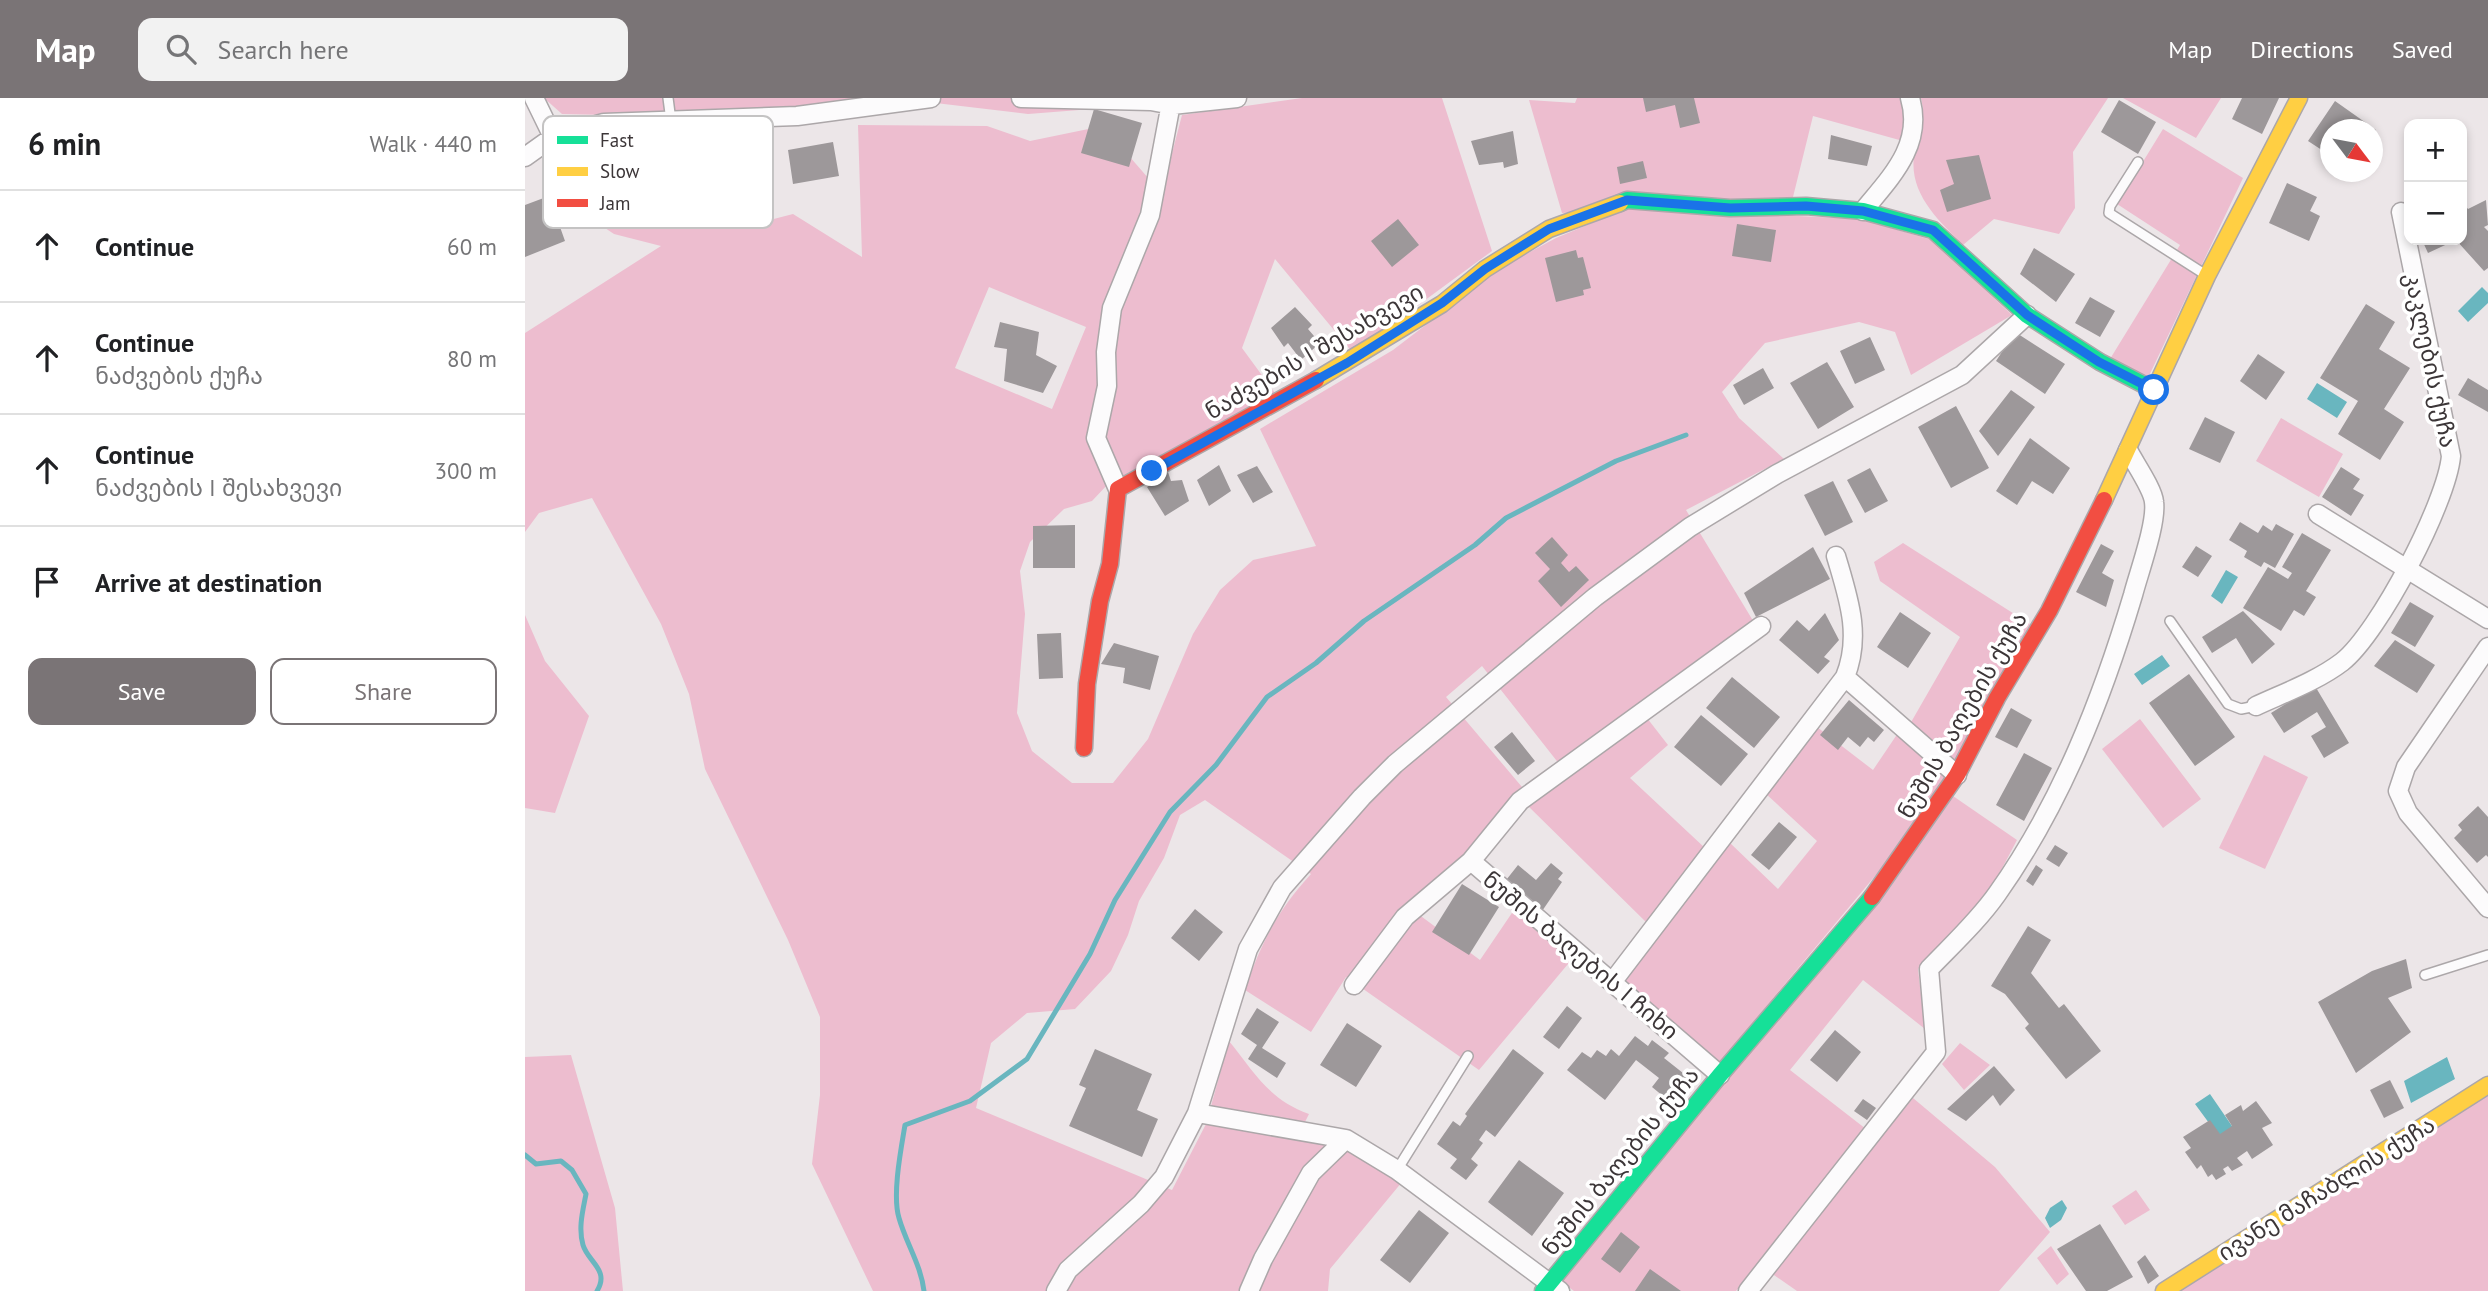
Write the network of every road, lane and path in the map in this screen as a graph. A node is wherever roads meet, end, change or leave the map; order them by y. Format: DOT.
graph roads {
  1 [pos="534,98"];
  2 [pos="668,98"];
  3 [pos="931,98"];
  4 [pos="1021,98"];
  5 [pos="1237,98"];
  6 [pos="1910,98"];
  7 [pos="2299,98"];
  8 [pos="1172,101"];
  9 [pos="543,116"];
  10 [pos="670,116"];
  11 [pos="773,117"];
  12 [pos="543,144"];
  13 [pos="525,157"];
  14 [pos="2139,162"];
  15 [pos="1863,211"];
  16 [pos="2401,212"];
  17 [pos="2207,276"];
  18 [pos="2027,315"];
  19 [pos="2154,390"];
  20 [pos="2128,450"];
  21 [pos="1118,489"];
  22 [pos="2318,514"];
  23 [pos="1836,556"];
  24 [pos="2405,569"];
  25 [pos="2488,619"];
  26 [pos="2170,621"];
  27 [pos="1761,626"];
  28 [pos="2488,647"];
  29 [pos="1845,677"];
  30 [pos="2256,706"];
  31 [pos="1084,748"];
  32 [pos="1957,775"];
  33 [pos="1471,861"];
  34 [pos="2488,908"];
  35 [pos="2488,955"];
  36 [pos="2425,975"];
  37 [pos="1613,981"];
  38 [pos="1354,985"];
  39 [pos="1468,1056"];
  40 [pos="1720,1075"];
  41 [pos="2488,1084"];
  42 [pos="1197,1114"];
  43 [pos="1346,1139"];
  44 [pos="1398,1170"];
  45 [pos="1551,1288"];
  46 [pos="1056,1291"];
  47 [pos="1249,1291"];
  48 [pos="1748,1291"];
  49 [pos="2164,1291"];
  1 -- 9 [label="street"];
  2 -- 10 [label="lane"];
  3 -- 11 [label="street"];
  4 -- 8 [label="street"];
  5 -- 8 [label="street"];
  6 -- 15 [label="street"];
  7 -- 17 [label="street, ნუშის ბაღების ქუჩა"];
  8 -- 21 [label="street"];
  12 -- 13 [label="street"];
  14 -- 17 [label="lane"];
  15 -- 18 [label="street, ნაძვების I შესახვევი"];
  15 -- 21 [label="street, ნაძვების I შესახვევი"];
  16 -- 24 [label="street, კაკლების ქუჩა"];
  17 -- 19 [label="street, ნუშის ბაღების ქუჩა"];
  18 -- 19 [label="street, ნაძვების I შესახვევი"];
  18 -- 42 [label="street"];
  19 -- 20 [label="street, ნუშის ბაღების ქუჩა"];
  20 -- 32 [label="street, ნუშის ბაღების ქუჩა"];
  20 -- 48 [label="street"];
  21 -- 31 [label="street"];
  22 -- 24 [label="street"];
  23 -- 29 [label="street"];
  24 -- 25 [label="street"];
  24 -- 30 [label="street, კაკლების ქუჩა"];
  26 -- 30 [label="lane"];
  27 -- 33 [label="street, ნუშის ბაღების I ჩიხი"];
  28 -- 34 [label="street"];
  29 -- 32 [label="street"];
  29 -- 37 [label="street"];
  32 -- 40 [label="street, ნუშის ბაღების ქუჩა"];
  33 -- 37 [label="street, ნუშის ბაღების I ჩიხი"];
  33 -- 38 [label="street"];
  35 -- 36 [label="lane"];
  37 -- 40 [label="street, ნუშის ბაღების I ჩიხი"];
  39 -- 44 [label="lane"];
  40 -- 45 [label="street, ნუშის ბაღების ქუჩა"];
  41 -- 49 [label="street, ივანე მაჩაბლის ქუჩა"];
  42 -- 43 [label="street"];
  42 -- 46 [label="street"];
  43 -- 44 [label="street"];
  43 -- 47 [label="street"];
  44 -- 45 [label="street"];
}
